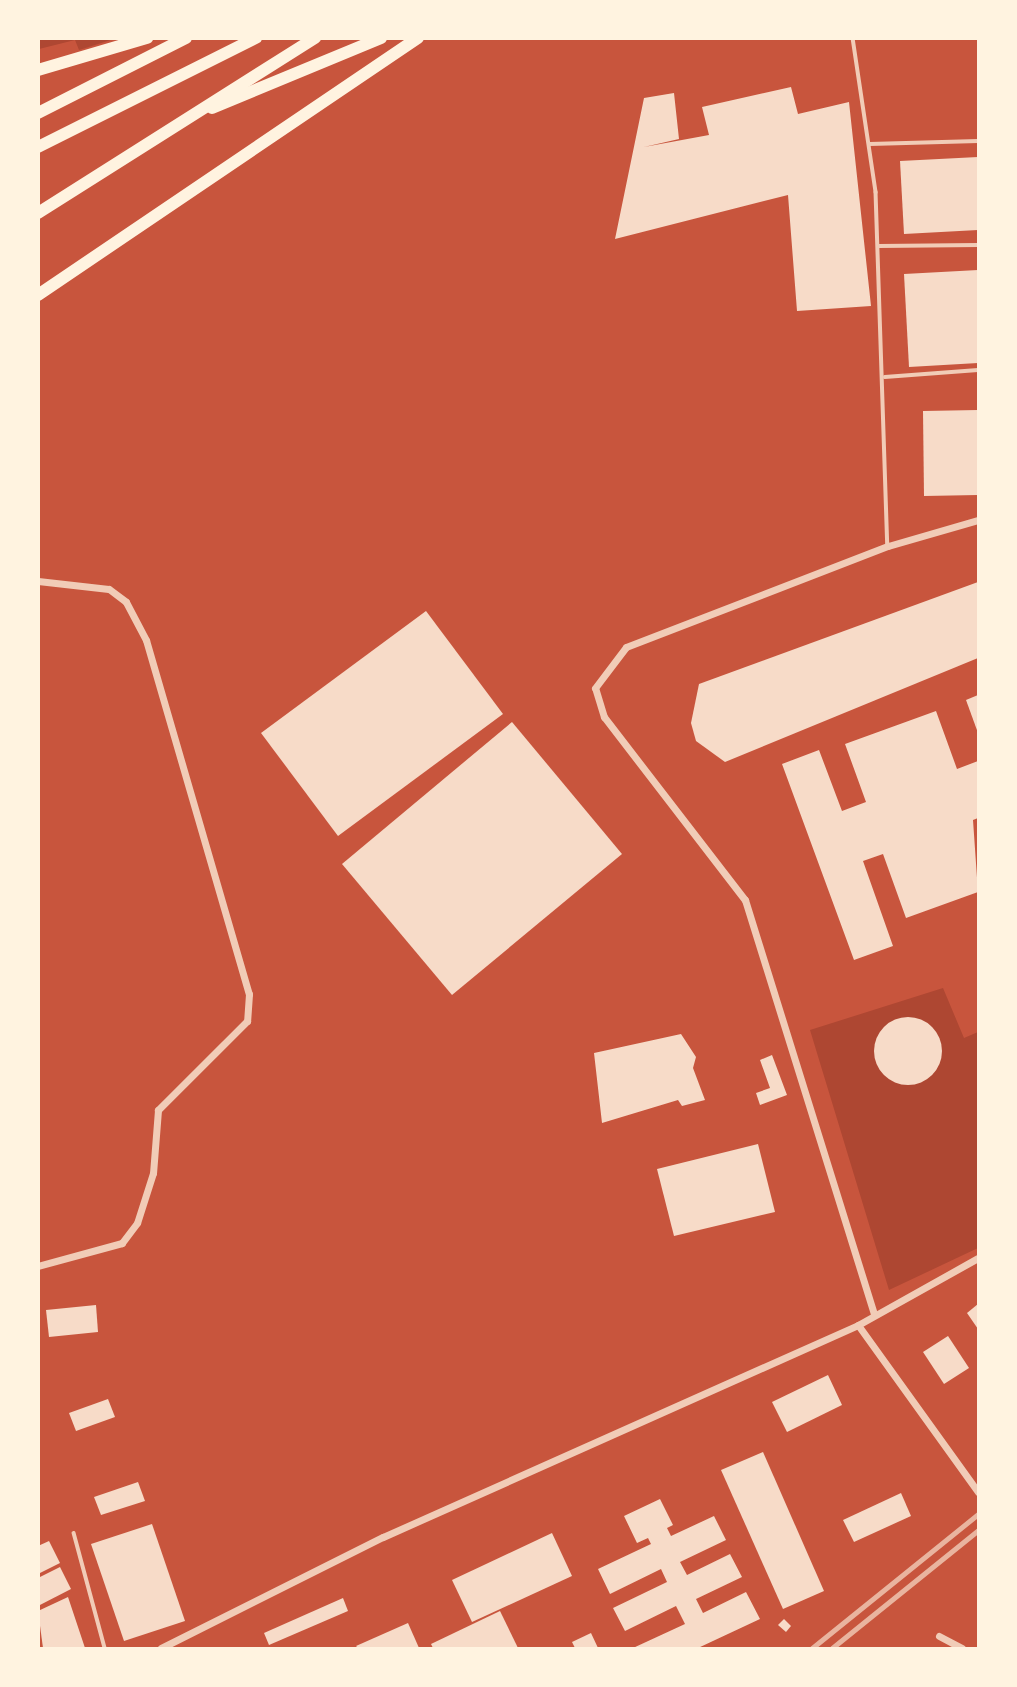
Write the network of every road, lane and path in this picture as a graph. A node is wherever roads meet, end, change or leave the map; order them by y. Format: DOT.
graph roads {
  1 [pos="147,38"];
  2 [pos="186,38"];
  3 [pos="256,38"];
  4 [pos="315,38"];
  5 [pos="381,38"];
  6 [pos="418,38"];
  7 [pos="853,38"];
  8 [pos="38,70"];
  9 [pos="38,113"];
  10 [pos="172,124"];
  11 [pos="978,141"];
  12 [pos="870,144"];
  13 [pos="38,147"];
  14 [pos="38,213"];
  15 [pos="978,245"];
  16 [pos="879,246"];
  17 [pos="59,282"];
  18 [pos="38,286"];
  19 [pos="38,295"];
  20 [pos="978,370"];
  21 [pos="885,377"];
  22 [pos="978,520"];
  23 [pos="888,546"];
  24 [pos="38,581"];
  25 [pos="978,1258"];
  26 [pos="38,1266"];
  27 [pos="874,1314"];
  28 [pos="858,1325"];
  29 [pos="978,1492"];
  30 [pos="74,1533"];
  31 [pos="939,1636"];
  32 [pos="105,1648"];
  33 [pos="161,1648"];
  34 [pos="962,1648"];
  1 -- 8 [label="main road"];
  2 -- 9 [label="main road"];
  3 -- 13 [label="main road"];
  4 -- 10 [label="main road"];
  5 -- 10 [label="main road"];
  6 -- 17 [label="main road"];
  7 -- 12 [label="lane"];
  10 -- 14 [label="main road"];
  11 -- 12 [label="lane"];
  12 -- 16 [label="lane"];
  15 -- 16 [label="lane"];
  16 -- 21 [label="lane"];
  17 -- 18 [label="main road"];
  17 -- 19 [label="main road"];
  20 -- 21 [label="lane"];
  21 -- 23 [label="lane"];
  22 -- 23 [label="street"];
  23 -- 27 [label="street"];
  24 -- 26 [label="street"];
  25 -- 27 [label="street"];
  27 -- 28 [label="street"];
  28 -- 29 [label="street"];
  28 -- 33 [label="street"];
  30 -- 32 [label="lane"];
  31 -- 34 [label="street"];
}
